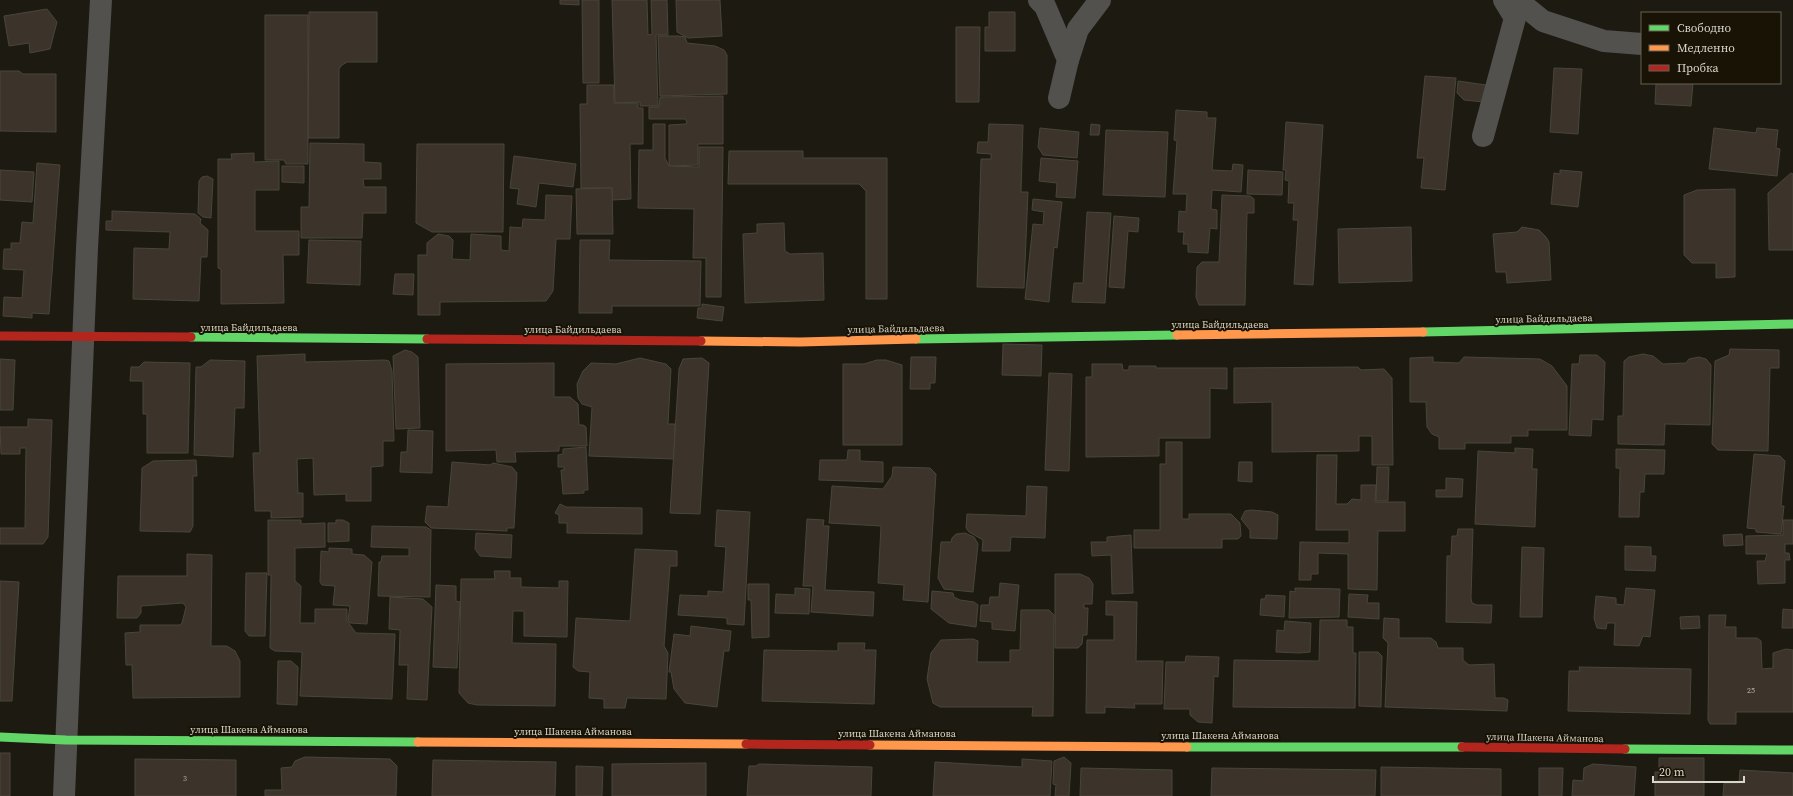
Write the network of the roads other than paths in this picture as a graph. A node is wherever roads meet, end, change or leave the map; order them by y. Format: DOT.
graph roads {
  1 [pos="101,0"];
  2 [pos="1039,0"];
  3 [pos="1100,0"];
  4 [pos="1504,0"];
  5 [pos="1517,0"];
  6 [pos="1641,44"];
  7 [pos="1068,60"];
  8 [pos="1058,98"];
  9 [pos="1483,136"];
  10 [pos="1793,324"];
  11 [pos="0,336"];
  12 [pos="84,336"];
  13 [pos="0,737"];
  14 [pos="66,740"];
  15 [pos="1793,750"];
  16 [pos="64,796"];
  1 -- 12 [label="street"];
  2 -- 7 [label="street"];
  3 -- 7 [label="street"];
  4 -- 9 [label="street"];
  5 -- 6 [label="street"];
  7 -- 8 [label="street"];
  10 -- 12 [label="street, улица Байдильдаева"];
  11 -- 12 [label="street, улица Байдильдаева"];
  12 -- 14 [label="street"];
  13 -- 14 [label="street, улица Шакена Айманова"];
  14 -- 15 [label="street, улица Шакена Айманова"];
  14 -- 16 [label="street"];
}
